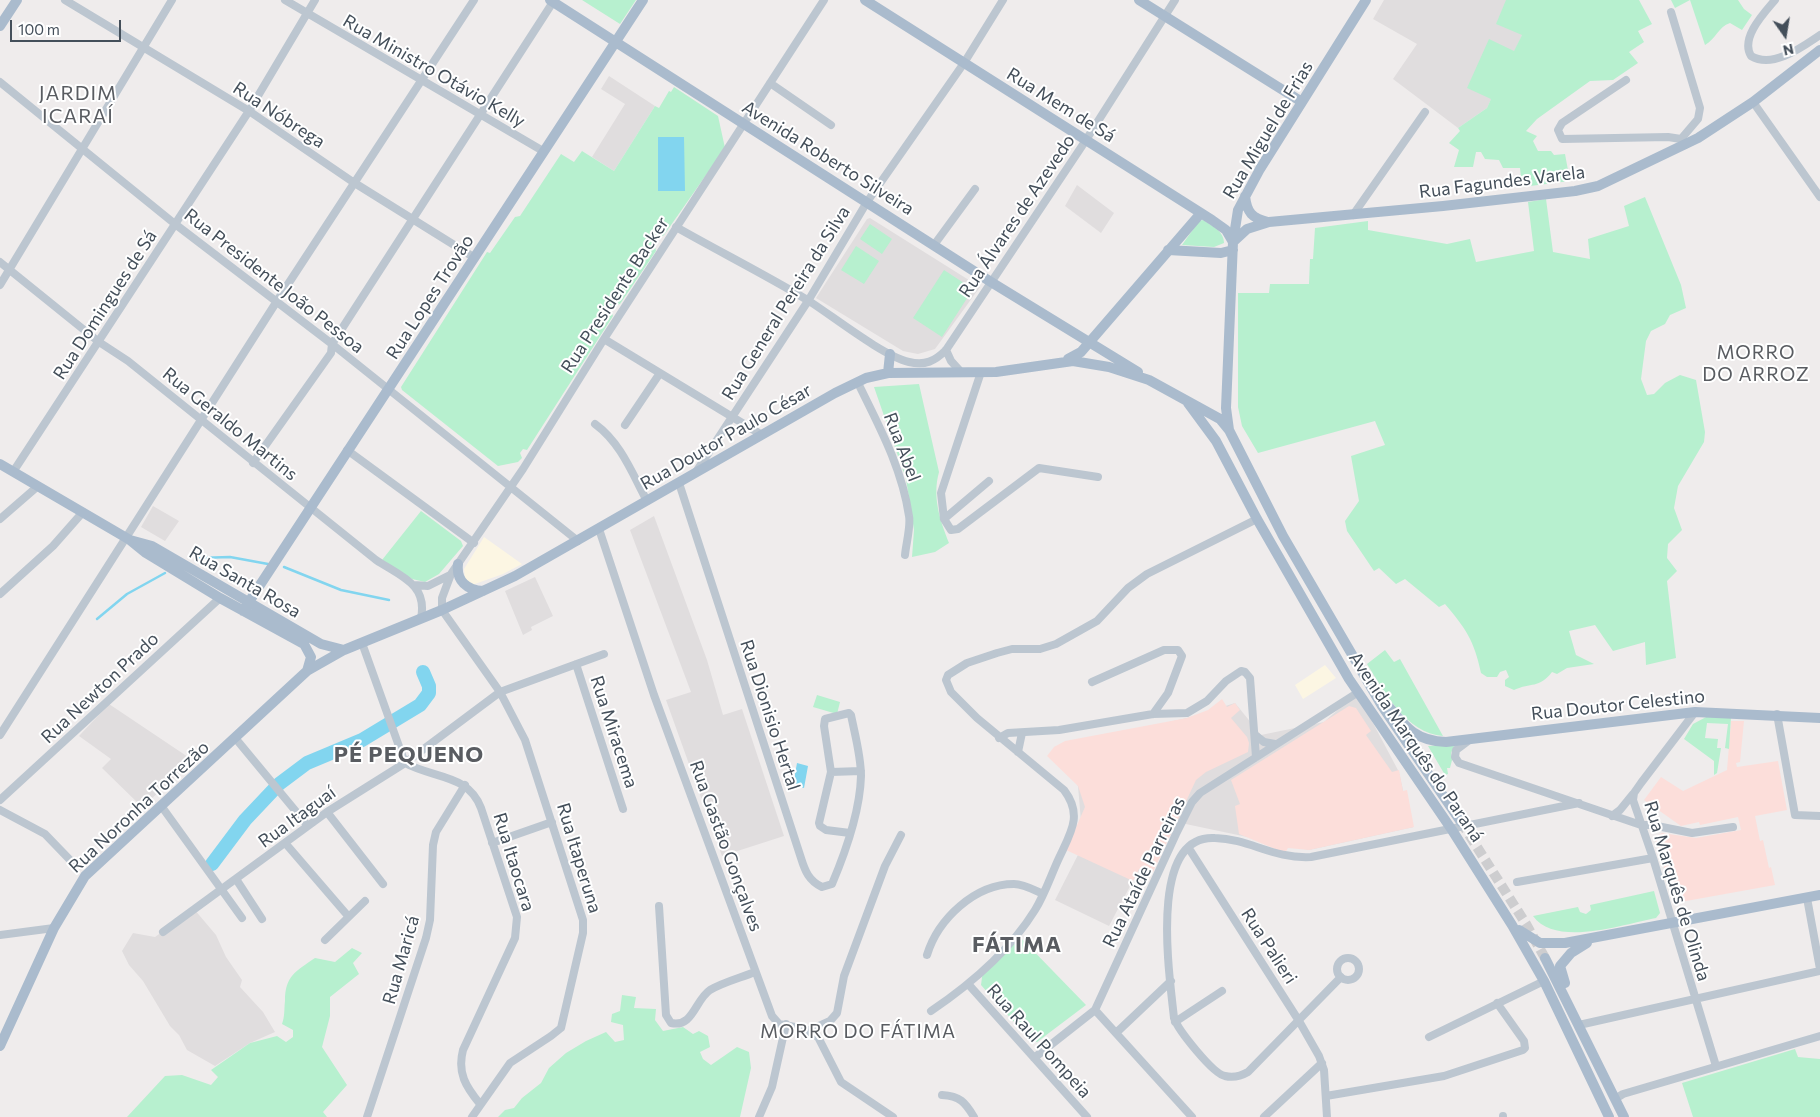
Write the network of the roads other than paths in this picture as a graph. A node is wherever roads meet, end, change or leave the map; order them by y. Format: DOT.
graph roads {
  1 [pos="16,0"];
  2 [pos="65,0"];
  3 [pos="172,0"];
  4 [pos="285,0"];
  5 [pos="315,0"];
  6 [pos="474,0"];
  7 [pos="643,0"];
  8 [pos="824,0"];
  9 [pos="866,0"];
  10 [pos="1004,0"];
  11 [pos="1138,0"];
  12 [pos="1175,0"];
  13 [pos="1366,0"];
  14 [pos="1775,0"];
  15 [pos="552,1"];
  16 [pos="1671,12"];
  17 [pos="306,14"];
  18 [pos="1165,16"];
  19 [pos="0,26"];
  20 [pos="1820,36"];
  21 [pos="616,42"];
  22 [pos="143,49"];
  23 [pos="1820,50"];
  24 [pos="964,63"];
  25 [pos="421,80"];
  26 [pos="1626,80"];
  27 [pos="0,82"];
  28 [pos="770,83"];
  29 [pos="1302,102"];
  30 [pos="1753,102"];
  31 [pos="249,111"];
  32 [pos="1426,112"];
  33 [pos="480,114"];
  34 [pos="743,124"];
  35 [pos="831,125"];
  36 [pos="1086,140"];
  37 [pos="1683,142"];
  38 [pos="83,148"];
  39 [pos="543,151"];
  40 [pos="353,182"];
  41 [pos="975,190"];
  42 [pos="1245,196"];
  43 [pos="1820,197"];
  44 [pos="867,202"];
  45 [pos="1201,213"];
  46 [pos="1353,215"];
  47 [pos="412,219"];
  48 [pos="1269,222"];
  49 [pos="175,224"];
  50 [pos="676,227"];
  51 [pos="934,245"];
  52 [pos="1233,246"];
  53 [pos="1168,250"];
  54 [pos="475,258"];
  55 [pos="0,262"];
  56 [pos="9,270"];
  57 [pos="991,282"];
  58 [pos="0,285"];
  59 [pos="277,301"];
  60 [pos="808,301"];
  61 [pos="604,339"];
  62 [pos="99,342"];
  63 [pos="1090,342"];
  64 [pos="332,344"];
  65 [pos="946,350"];
  66 [pos="890,354"];
  67 [pos="1062,361"];
  68 [pos="961,372"];
  69 [pos="981,372"];
  70 [pos="660,373"];
  71 [pos="888,374"];
  72 [pos="1150,380"];
  73 [pos="858,383"];
  74 [pos="388,389"];
  75 [pos="1186,401"];
  76 [pos="1226,408"];
  77 [pos="732,416"];
  78 [pos="200,420"];
  79 [pos="595,424"];
  80 [pos="625,425"];
  81 [pos="1229,430"];
  82 [pos="762,435"];
  83 [pos="347,450"];
  84 [pos="253,463"];
  85 [pos="0,464"];
  86 [pos="13,472"];
  87 [pos="695,473"];
  88 [pos="1098,477"];
  89 [pos="989,481"];
  90 [pos="679,483"];
  91 [pos="38,486"];
  92 [pos="510,487"];
  93 [pos="647,501"];
  94 [pos="311,508"];
  95 [pos="83,512"];
  96 [pos="944,519"];
  97 [pos="1257,519"];
  98 [pos="0,520"];
  99 [pos="599,529"];
  100 [pos="129,539"];
  101 [pos="578,541"];
  102 [pos="474,543"];
  103 [pos="905,555"];
  104 [pos="458,564"];
  105 [pos="451,574"];
  106 [pos="414,585"];
  107 [pos="482,591"];
  108 [pos="0,594"];
  109 [pos="220,598"];
  110 [pos="246,606"];
  111 [pos="442,610"];
  112 [pos="421,618"];
  113 [pos="279,625"];
  114 [pos="362,643"];
  115 [pos="344,650"];
  116 [pos="604,654"];
  117 [pos="576,664"];
  118 [pos="1360,668"];
  119 [pos="308,671"];
  120 [pos="1092,682"];
  121 [pos="500,692"];
  122 [pos="1358,692"];
  123 [pos="1694,712"];
  124 [pos="1153,714"];
  125 [pos="1777,714"];
  126 [pos="1820,718"];
  127 [pos="1022,733"];
  128 [pos="0,735"];
  129 [pos="1255,735"];
  130 [pos="999,738"];
  131 [pos="236,739"];
  132 [pos="1472,739"];
  133 [pos="1275,744"];
  134 [pos="1018,752"];
  135 [pos="1256,757"];
  136 [pos="405,763"];
  137 [pos="861,771"];
  138 [pos="831,772"];
  139 [pos="465,785"];
  140 [pos="1634,793"];
  141 [pos="1554,795"];
  142 [pos="0,800"];
  143 [pos="1579,803"];
  144 [pos="162,807"];
  145 [pos="624,809"];
  146 [pos="1553,809"];
  147 [pos="0,810"];
  148 [pos="327,812"];
  149 [pos="1612,816"];
  150 [pos="1820,816"];
  151 [pos="552,822"];
  152 [pos="1461,822"];
  153 [pos="1641,825"];
  154 [pos="308,826"];
  155 [pos="1733,826"];
  156 [pos="1452,830"];
  157 [pos="850,833"];
  158 [pos="901,835"];
  159 [pos="492,843"];
  160 [pos="286,844"];
  161 [pos="1188,847"];
  162 [pos="1653,858"];
  163 [pos="71,862"];
  164 [pos="236,879"];
  165 [pos="1517,882"];
  166 [pos="384,884"];
  167 [pos="222,889"];
  168 [pos="1043,894"];
  169 [pos="1820,895"];
  170 [pos="1807,898"];
  171 [pos="365,901"];
  172 [pos="659,906"];
  173 [pos="348,916"];
  174 [pos="242,918"];
  175 [pos="262,919"];
  176 [pos="1672,922"];
  177 [pos="1512,925"];
  178 [pos="54,928"];
  179 [pos="163,932"];
  180 [pos="0,935"];
  181 [pos="1597,938"];
  182 [pos="324,940"];
  183 [pos="927,955"];
  184 [pos="1545,958"];
  185 [pos="1820,970"];
  186 [pos="755,972"];
  187 [pos="1341,978"];
  188 [pos="1544,980"];
  189 [pos="1170,982"];
  190 [pos="969,985"];
  191 [pos="1222,991"];
  192 [pos="1694,999"];
  193 [pos="1497,1003"];
  194 [pos="1096,1010"];
  195 [pos="931,1011"];
  196 [pos="1577,1020"];
  197 [pos="1299,1021"];
  198 [pos="1175,1022"];
  199 [pos="786,1024"];
  200 [pos="808,1031"];
  201 [pos="1116,1033"];
  202 [pos="1820,1036"];
  203 [pos="1430,1037"];
  204 [pos="0,1046"];
  205 [pos="1034,1058"];
  206 [pos="1322,1063"];
  207 [pos="1716,1066"];
  208 [pos="942,1095"];
  209 [pos="1326,1096"];
  210 [pos="1615,1099"];
  211 [pos="480,1104"];
  212 [pos="1603,1104"];
  213 [pos="367,1117"];
  214 [pos="472,1117"];
  215 [pos="759,1117"];
  216 [pos="893,1117"];
  217 [pos="974,1117"];
  218 [pos="1088,1117"];
  219 [pos="1192,1117"];
  220 [pos="1264,1117"];
  221 [pos="1326,1117"];
  222 [pos="1610,1117"];
  223 [pos="1624,1117"];
  1 -- 19 [label="main road"];
  2 -- 22 [label="street, Rua Nóbrega"];
  3 -- 22 [label="street"];
  4 -- 17 [label="street, Rua Ministro Otávio Kelly"];
  5 -- 17 [label="street, Rua Domingues de Sá"];
  6 -- 25 [label="street"];
  7 -- 21 [label="main road, Rua Lopes Trovão"];
  8 -- 28 [label="street, Rua Presidente Backer"];
  9 -- 24 [label="main road, Rua Mem de Sá"];
  10 -- 24 [label="street, Rua General Pereira da Silva"];
  11 -- 18 [label="main road"];
  12 -- 18 [label="street, Rua Álvares de Azevedo"];
  13 -- 29 [label="main road, Rua Miguel de Frias"];
  14 -- 20 [label="street"];
  15 -- 21 [label="main road, Avenida Roberto Silveira"];
  15 -- 33 [label="street"];
  16 -- 37 [label="street"];
  17 -- 25 [label="street, Rua Ministro Otávio Kelly"];
  17 -- 31 [label="street, Rua Domingues de Sá"];
  18 -- 29 [label="main road"];
  18 -- 36 [label="street, Rua Álvares de Azevedo"];
  21 -- 34 [label="main road, Avenida Roberto Silveira"];
  21 -- 39 [label="main road, Rua Lopes Trovão"];
  22 -- 31 [label="street, Rua Nóbrega"];
  22 -- 38 [label="street"];
  23 -- 30 [label="main road, Rua Fagundes Varela"];
  24 -- 36 [label="main road, Rua Mem de Sá"];
  24 -- 44 [label="street, Rua General Pereira da Silva"];
  25 -- 33 [label="street, Rua Ministro Otávio Kelly"];
  25 -- 40 [label="street"];
  26 -- 37 [label="street"];
  27 -- 38 [label="street, Rua Presidente João Pessoa"];
  28 -- 34 [label="street, Rua Presidente Backer"];
  28 -- 35 [label="street"];
  29 -- 42 [label="main road, Rua Miguel de Frias"];
  30 -- 37 [label="main road, Rua Fagundes Varela"];
  30 -- 43 [label="street"];
  31 -- 40 [label="street, Rua Nóbrega"];
  31 -- 49 [label="street, Rua Domingues de Sá"];
  32 -- 46 [label="street"];
  33 -- 39 [label="street, Rua Ministro Otávio Kelly"];
  33 -- 47 [label="street"];
  34 -- 44 [label="main road, Avenida Roberto Silveira"];
  34 -- 50 [label="street, Rua Presidente Backer"];
  36 -- 45 [label="main road, Rua Mem de Sá"];
  36 -- 57 [label="street, Rua Álvares de Azevedo"];
  37 -- 46 [label="main road, Rua Fagundes Varela"];
  38 -- 49 [label="street, Rua Presidente João Pessoa"];
  38 -- 56 [label="street"];
  39 -- 54 [label="main road, Rua Lopes Trovão"];
  40 -- 47 [label="street, Rua Nóbrega"];
  40 -- 59 [label="street"];
  41 -- 51 [label="street"];
  42 -- 48 [label="main road"];
  42 -- 52 [label="main road, Rua Miguel de Frias"];
  44 -- 51 [label="main road, Avenida Roberto Silveira"];
  44 -- 60 [label="street, Rua General Pereira da Silva"];
  45 -- 52 [label="main road, Rua Mem de Sá"];
  45 -- 53 [label="main road"];
  46 -- 48 [label="main road, Rua Fagundes Varela"];
  47 -- 54 [label="street, Rua Nóbrega"];
  47 -- 64 [label="street"];
  48 -- 52 [label="main road, Rua Fagundes Varela"];
  49 -- 59 [label="street, Rua Presidente João Pessoa"];
  49 -- 62 [label="street, Rua Domingues de Sá"];
  50 -- 60 [label="street"];
  50 -- 61 [label="street, Rua Presidente Backer"];
  51 -- 57 [label="main road, Avenida Roberto Silveira"];
  52 -- 53 [label="main road"];
  52 -- 76 [label="main road, Rua Miguel de Frias"];
  53 -- 63 [label="main road"];
  54 -- 74 [label="main road, Rua Lopes Trovão"];
  55 -- 56 [label="street, Rua Geraldo Martins"];
  56 -- 58 [label="street"];
  56 -- 62 [label="street, Rua Geraldo Martins"];
  57 -- 63 [label="main road, Avenida Roberto Silveira"];
  57 -- 65 [label="street, Rua Álvares de Azevedo"];
  59 -- 64 [label="street, Rua Presidente João Pessoa"];
  59 -- 78 [label="street"];
  60 -- 66 [label="street"];
  60 -- 77 [label="street, Rua General Pereira da Silva"];
  61 -- 70 [label="street"];
  61 -- 92 [label="street, Rua Presidente Backer"];
  62 -- 78 [label="street, Rua Geraldo Martins"];
  62 -- 86 [label="street, Rua Domingues de Sá"];
  63 -- 67 [label="main road"];
  63 -- 72 [label="main road, Avenida Roberto Silveira"];
  64 -- 74 [label="street, Rua Presidente João Pessoa"];
  64 -- 84 [label="street"];
  65 -- 66 [label="street"];
  65 -- 68 [label="street"];
  66 -- 71 [label="main road"];
  67 -- 69 [label="main road, Rua Doutor Paulo César"];
  67 -- 72 [label="main road, Rua Doutor Paulo César"];
  68 -- 69 [label="main road, Rua Doutor Paulo César"];
  68 -- 71 [label="main road, Rua Doutor Paulo César"];
  69 -- 96 [label="street"];
  70 -- 77 [label="street"];
  70 -- 80 [label="street"];
  71 -- 73 [label="main road, Rua Doutor Paulo César"];
  72 -- 75 [label="main road, Rua Doutor Paulo César"];
  73 -- 82 [label="main road, Rua Doutor Paulo César"];
  73 -- 103 [label="street, Rua Abel"];
  74 -- 83 [label="main road, Rua Lopes Trovão"];
  74 -- 92 [label="street, Rua Presidente João Pessoa"];
  75 -- 81 [label="main road, Rua Doutor Paulo César"];
  75 -- 97 [label="main road, Avenida Marquês do Paraná"];
  76 -- 81 [label="main road, Avenida Marquês do Paraná"];
  77 -- 82 [label="street"];
  77 -- 87 [label="street, Rua General Pereira da Silva"];
  78 -- 84 [label="street, Rua Geraldo Martins"];
  78 -- 100 [label="street"];
  79 -- 93 [label="street"];
  81 -- 118 [label="main road, Avenida Marquês do Paraná"];
  82 -- 87 [label="main road, Rua Doutor Paulo César"];
  83 -- 94 [label="main road, Rua Lopes Trovão"];
  83 -- 102 [label="street"];
  84 -- 94 [label="street, Rua Geraldo Martins"];
  85 -- 86 [label="main road, Rua Santa Rosa"];
  86 -- 91 [label="main road, Rua Santa Rosa"];
  87 -- 90 [label="main road, Rua Doutor Paulo César"];
  88 -- 96 [label="street"];
  89 -- 96 [label="street"];
  90 -- 93 [label="main road, Rua Doutor Paulo César"];
  90 -- 157 [label="street, Rua Dionisio Hertal"];
  91 -- 95 [label="main road, Rua Santa Rosa"];
  91 -- 98 [label="street"];
  92 -- 101 [label="street, Rua Presidente João Pessoa"];
  92 -- 102 [label="street, Rua Presidente Backer"];
  93 -- 99 [label="main road, Rua Doutor Paulo César"];
  94 -- 106 [label="street, Rua Geraldo Martins"];
  94 -- 110 [label="main road, Rua Lopes Trovão"];
  95 -- 100 [label="main road, Rua Santa Rosa"];
  95 -- 108 [label="street"];
  97 -- 122 [label="main road, Avenida Marquês do Paraná"];
  97 -- 130 [label="street"];
  99 -- 101 [label="main road, Rua Doutor Paulo César"];
  99 -- 186 [label="street, Rua Gastão Gonçalves"];
  100 -- 109 [label="main road, Rua Santa Rosa"];
  100 -- 110 [label="main road, Rua Santa Rosa"];
  100 -- 128 [label="street"];
  101 -- 107 [label="main road, Rua Doutor Paulo César"];
  102 -- 104 [label="street, Rua Presidente Backer"];
  104 -- 105 [label="street, Rua Presidente Backer"];
  104 -- 107 [label="main road"];
  105 -- 106 [label="street"];
  105 -- 111 [label="street, Rua Presidente Backer"];
  106 -- 112 [label="street"];
  107 -- 111 [label="main road, Rua Doutor Paulo César"];
  109 -- 110 [label="main road, Rua Santa Rosa"];
  109 -- 142 [label="street, Rua Newton Prado"];
  110 -- 113 [label="main road, Rua Santa Rosa"];
  111 -- 112 [label="main road, Rua Doutor Paulo César"];
  111 -- 121 [label="street, Rua Itaperuna"];
  112 -- 114 [label="main road, Rua Doutor Paulo César"];
  113 -- 115 [label="main road, Rua Santa Rosa"];
  113 -- 119 [label="main road, Rua Santa Rosa"];
  114 -- 115 [label="main road, Rua Doutor Paulo César"];
  114 -- 136 [label="street"];
  115 -- 119 [label="main road, Rua Doutor Paulo César"];
  116 -- 117 [label="street, Rua Itaguaí"];
  117 -- 121 [label="street, Rua Itaguaí"];
  117 -- 145 [label="street, Rua Miracema"];
  118 -- 132 [label="main road, Rua Doutor Celestino"];
  118 -- 152 [label="main road, Avenida Marquês do Paraná"];
  119 -- 131 [label="main road, Rua Noronha Torrezão"];
  120 -- 124 [label="street"];
  121 -- 136 [label="street, Rua Itaguaí"];
  121 -- 151 [label="street, Rua Itaperuna"];
  122 -- 133 [label="street, Rua Ataíde Parreiras"];
  122 -- 156 [label="main road, Avenida Marquês do Paraná"];
  123 -- 125 [label="main road, Rua Doutor Celestino"];
  123 -- 132 [label="main road, Rua Doutor Celestino"];
  123 -- 140 [label="street, Rua Marquês de Olinda"];
  124 -- 127 [label="street"];
  124 -- 129 [label="street"];
  125 -- 126 [label="main road, Rua Doutor Celestino"];
  125 -- 150 [label="street"];
  127 -- 130 [label="street"];
  127 -- 134 [label="street"];
  129 -- 133 [label="street"];
  129 -- 135 [label="street"];
  130 -- 134 [label="street"];
  131 -- 144 [label="main road, Rua Noronha Torrezão"];
  131 -- 154 [label="street"];
  132 -- 141 [label="street"];
  133 -- 135 [label="street, Rua Ataíde Parreiras"];
  134 -- 168 [label="street"];
  135 -- 194 [label="street, Rua Ataíde Parreiras"];
  136 -- 139 [label="street"];
  136 -- 148 [label="street, Rua Itaguaí"];
  137 -- 138 [label="street"];
  137 -- 138 [label="street, Rua Dionisio Hertal"];
  137 -- 157 [label="street, Rua Dionisio Hertal"];
  138 -- 157 [label="street, Rua Dionisio Hertal"];
  139 -- 159 [label="street, Rua Itaocara"];
  139 -- 213 [label="street, Rua Maricá"];
  140 -- 149 [label="street"];
  140 -- 153 [label="street, Rua Marquês de Olinda"];
  141 -- 143 [label="street"];
  141 -- 146 [label="street"];
  143 -- 146 [label="street"];
  143 -- 149 [label="street"];
  144 -- 167 [label="street"];
  144 -- 178 [label="main road, Rua Noronha Torrezão"];
  146 -- 156 [label="street"];
  147 -- 163 [label="street"];
  148 -- 154 [label="street, Rua Itaguaí"];
  148 -- 166 [label="street"];
  149 -- 153 [label="street"];
  151 -- 159 [label="street"];
  151 -- 211 [label="street, Rua Itaperuna"];
  153 -- 155 [label="street"];
  153 -- 162 [label="street, Rua Marquês de Olinda"];
  154 -- 160 [label="street, Rua Itaguaí"];
  156 -- 161 [label="street"];
  156 -- 177 [label="main road, Avenida Marquês do Paraná"];
  158 -- 200 [label="street"];
  159 -- 211 [label="street, Rua Itaocara"];
  160 -- 164 [label="street, Rua Itaguaí"];
  160 -- 173 [label="street"];
  161 -- 189 [label="street"];
  161 -- 197 [label="street, Rua Palieri"];
  162 -- 165 [label="street"];
  162 -- 176 [label="street, Rua Marquês de Olinda"];
  164 -- 167 [label="street, Rua Itaguaí"];
  164 -- 175 [label="street"];
  167 -- 174 [label="street"];
  167 -- 179 [label="street, Rua Itaguaí"];
  168 -- 183 [label="street"];
  168 -- 190 [label="street"];
  169 -- 170 [label="main road"];
  170 -- 176 [label="main road"];
  170 -- 185 [label="street"];
  171 -- 173 [label="street"];
  172 -- 186 [label="street"];
  173 -- 182 [label="street"];
  176 -- 181 [label="main road"];
  176 -- 192 [label="street, Rua Marquês de Olinda"];
  177 -- 181 [label="main road"];
  177 -- 188 [label="main road, Avenida Marquês do Paraná"];
  178 -- 180 [label="street"];
  178 -- 204 [label="main road, Rua Noronha Torrezão"];
  181 -- 196 [label="main road"];
  184 -- 196 [label="main road"];
  185 -- 192 [label="street"];
  186 -- 199 [label="street, Rua Gastão Gonçalves"];
  187 -- 197 [label="street"];
  188 -- 193 [label="street"];
  188 -- 212 [label="main road, Avenida Marquês do Paraná"];
  189 -- 198 [label="street"];
  189 -- 201 [label="street"];
  190 -- 195 [label="street"];
  190 -- 205 [label="street, Rua Raul Pompeia"];
  191 -- 198 [label="street"];
  192 -- 196 [label="street"];
  192 -- 207 [label="street, Rua Marquês de Olinda"];
  193 -- 203 [label="street"];
  193 -- 209 [label="street"];
  194 -- 201 [label="street"];
  194 -- 205 [label="street, Rua Ataíde Parreiras"];
  196 -- 210 [label="main road"];
  197 -- 198 [label="street"];
  197 -- 206 [label="street, Rua Palieri"];
  199 -- 200 [label="street, Rua Gastão Gonçalves"];
  199 -- 215 [label="street"];
  200 -- 216 [label="street, Rua Gastão Gonçalves"];
  201 -- 219 [label="street"];
  202 -- 207 [label="street"];
  205 -- 218 [label="street, Rua Raul Pompeia"];
  206 -- 209 [label="street"];
  206 -- 220 [label="street"];
  207 -- 210 [label="street"];
  208 -- 217 [label="street"];
  209 -- 221 [label="street"];
  210 -- 212 [label="main road"];
  210 -- 223 [label="main road"];
  211 -- 214 [label="street"];
  212 -- 222 [label="main road, Avenida Marquês do Paraná"];
}
